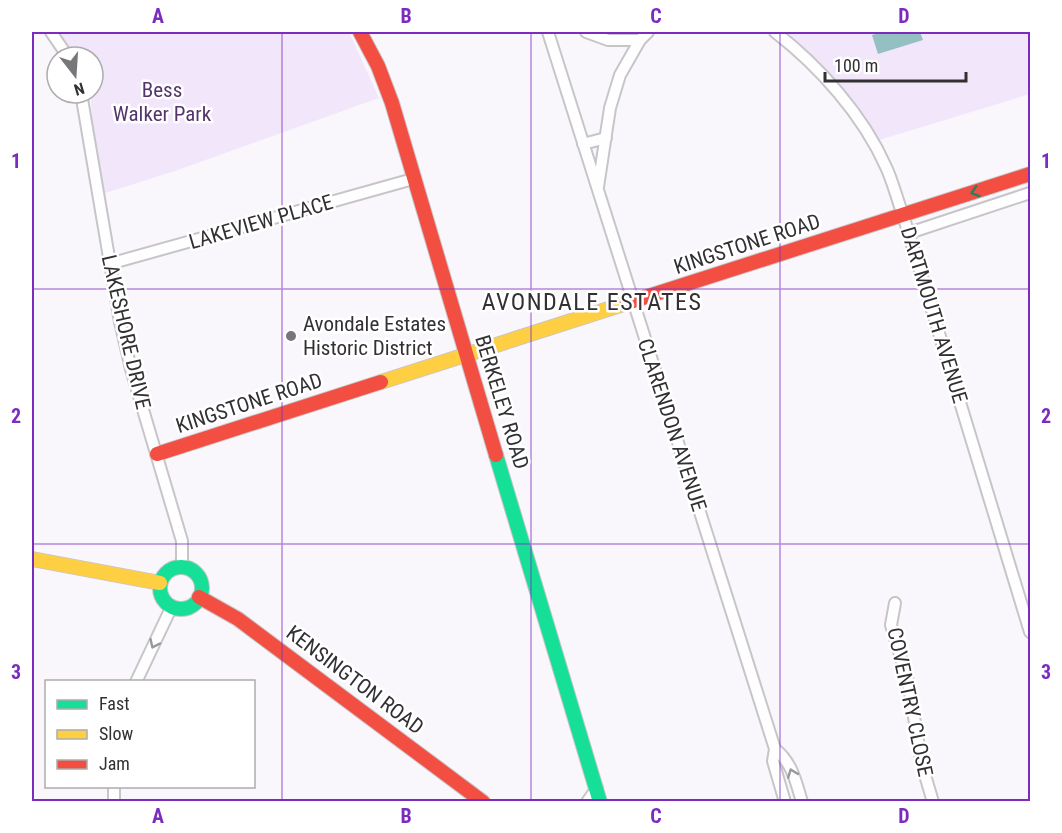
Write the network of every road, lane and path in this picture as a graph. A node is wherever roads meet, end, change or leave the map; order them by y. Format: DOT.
graph roads {
  1 [pos="51,32"];
  2 [pos="360,32"];
  3 [pos="548,32"];
  4 [pos="586,32"];
  5 [pos="775,32"];
  6 [pos="644,36"];
  7 [pos="60,45"];
  8 [pos="83,105"];
  9 [pos="606,138"];
  10 [pos="583,144"];
  11 [pos="1030,174"];
  12 [pos="413,179"];
  13 [pos="597,190"];
  14 [pos="1030,193"];
  15 [pos="903,215"];
  16 [pos="909,233"];
  17 [pos="109,264"];
  18 [pos="633,303"];
  19 [pos="466,356"];
  20 [pos="157,454"];
  21 [pos="32,559"];
  22 [pos="182,567"];
  23 [pos="160,583"];
  24 [pos="199,597"];
  25 [pos="895,603"];
  26 [pos="172,606"];
  27 [pos="1030,632"];
  28 [pos="136,680"];
  29 [pos="775,749"];
  30 [pos="598,795"];
  31 [pos="483,801"];
  32 [pos="587,801"];
  33 [pos="785,801"];
  34 [pos="802,801"];
  35 [pos="933,801"];
  1 -- 7 [label="street"];
  2 -- 12 [label="street, BERKELEY ROAD"];
  3 -- 10 [label="street, CLARENDON AVENUE"];
  4 -- 6 [label="street"];
  5 -- 15 [label="street, DARTMOUTH AVENUE"];
  6 -- 9 [label="street"];
  8 -- 17 [label="street, LAKESHORE DRIVE"];
  9 -- 10 [label="street"];
  9 -- 13 [label="street"];
  10 -- 13 [label="street, CLARENDON AVENUE"];
  11 -- 15 [label="street, KINGSTONE ROAD, one-way"];
  12 -- 17 [label="street, LAKEVIEW PLACE"];
  12 -- 19 [label="street, BERKELEY ROAD"];
  13 -- 18 [label="street, CLARENDON AVENUE"];
  14 -- 16 [label="street"];
  15 -- 16 [label="street, DARTMOUTH AVENUE"];
  15 -- 18 [label="street, KINGSTONE ROAD"];
  16 -- 27 [label="street, DARTMOUTH AVENUE"];
  17 -- 20 [label="street, LAKESHORE DRIVE"];
  18 -- 19 [label="street, KINGSTONE ROAD"];
  18 -- 29 [label="street, CLARENDON AVENUE"];
  19 -- 20 [label="street, KINGSTONE ROAD"];
  19 -- 30 [label="street, BERKELEY ROAD"];
  20 -- 22 [label="street, LAKESHORE DRIVE"];
  21 -- 23 [label="street"];
  22 -- 23 [label="street"];
  22 -- 24 [label="street"];
  23 -- 26 [label="street"];
  24 -- 26 [label="street"];
  24 -- 31 [label="street, KENSINGTON ROAD"];
  25 -- 35 [label="street, COVENTRY CLOSE"];
  26 -- 28 [label="street, one-way"];
  29 -- 33 [label="street, CLARENDON AVENUE"];
  34 -- 29 [label="street, CLARENDON AVENUE, one-way"];
  30 -- 32 [label="street, BERKELEY ROAD"];
}
